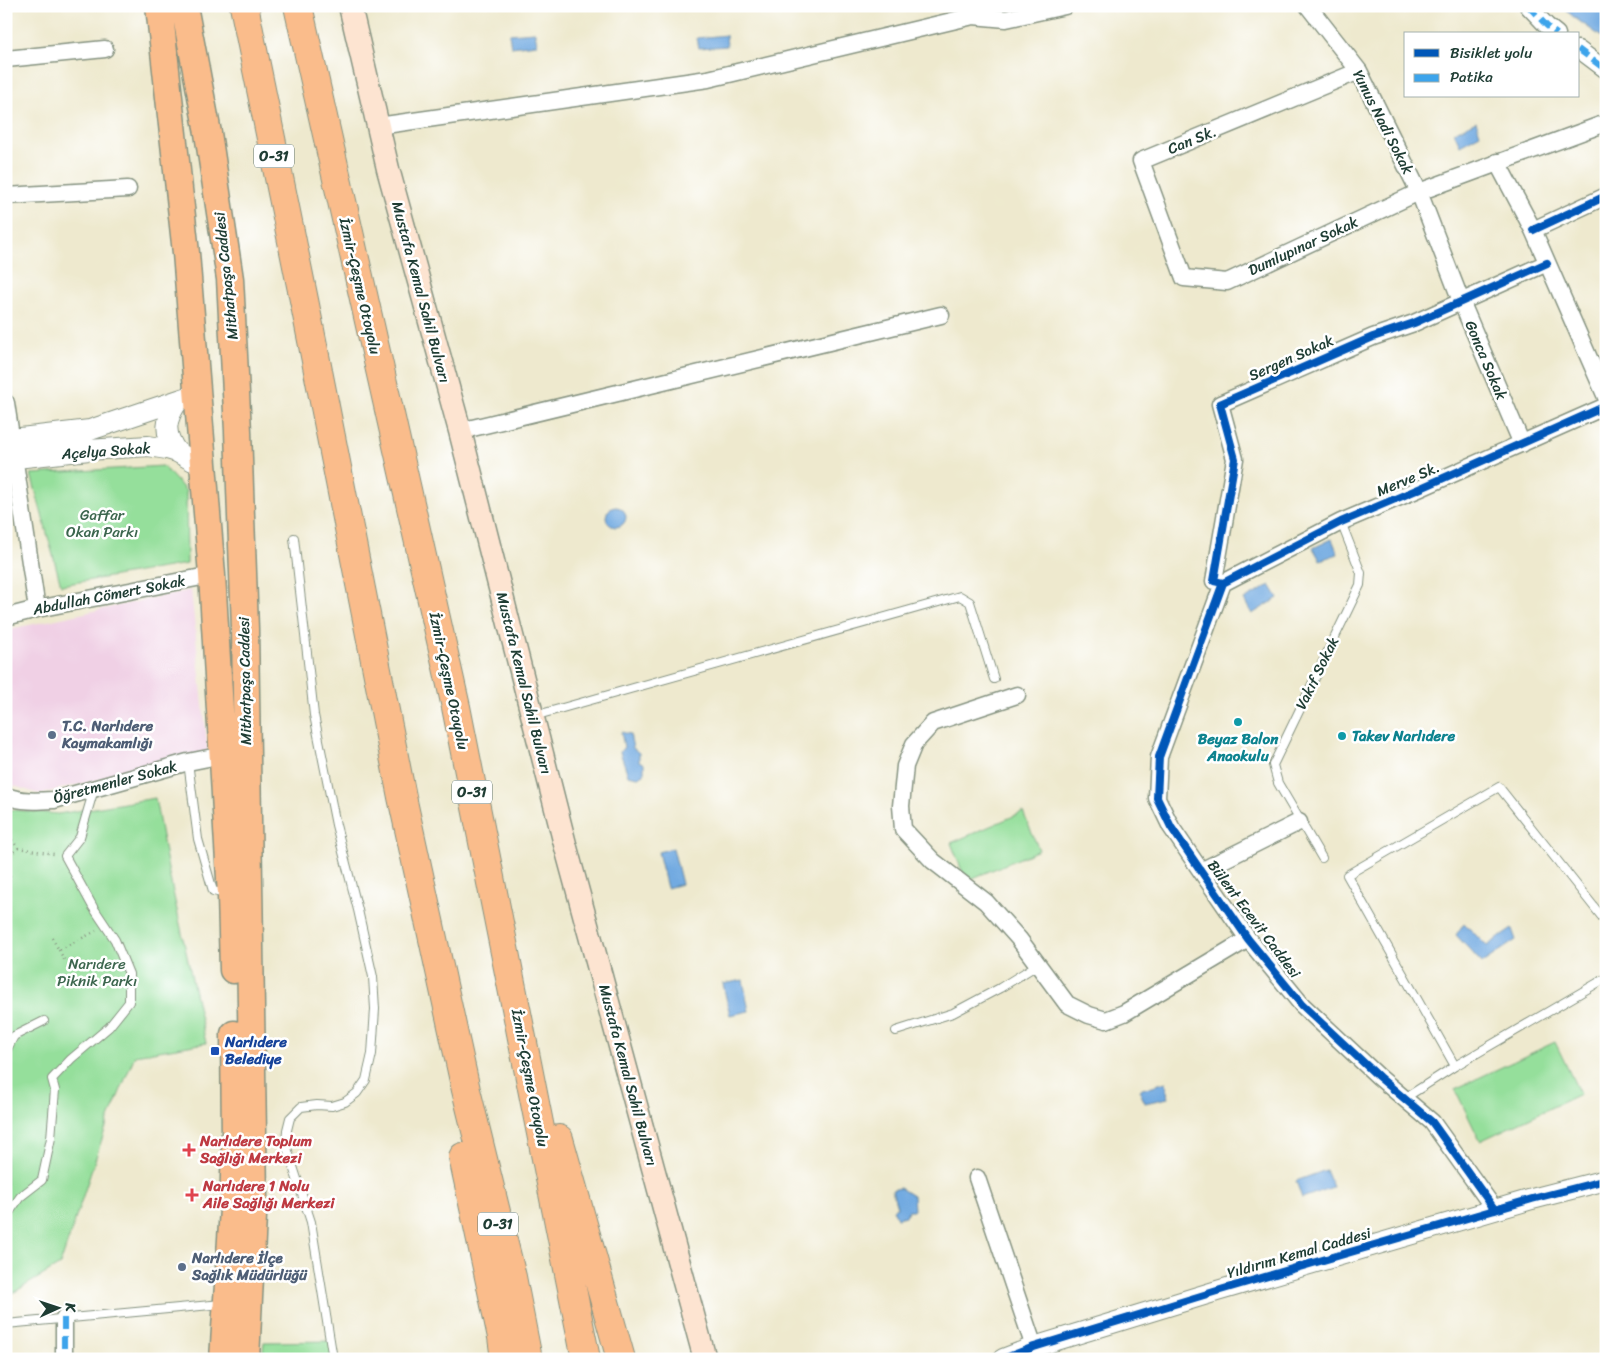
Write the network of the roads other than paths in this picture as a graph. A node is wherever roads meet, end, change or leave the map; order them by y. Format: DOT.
graph roads {
  1 [pos="159,6"];
  2 [pos="184,6"];
  3 [pos="244,6"];
  4 [pos="298,6"];
  5 [pos="350,6"];
  6 [pos="1064,6"];
  7 [pos="1308,6"];
  8 [pos="1528,6"];
  9 [pos="1554,32"];
  10 [pos="104,49"];
  11 [pos="1580,50"];
  12 [pos="6,59"];
  13 [pos="1606,70"];
  14 [pos="1359,71"];
  15 [pos="1606,123"];
  16 [pos="378,126"];
  17 [pos="1497,162"];
  18 [pos="128,189"];
  19 [pos="1419,192"];
  20 [pos="6,196"];
  21 [pos="1604,200"];
  22 [pos="1533,230"];
  23 [pos="1547,263"];
  24 [pos="1184,278"];
  25 [pos="1461,302"];
  26 [pos="941,315"];
  27 [pos="1606,397"];
  28 [pos="188,398"];
  29 [pos="6,403"];
  30 [pos="1606,406"];
  31 [pos="238,426"];
  32 [pos="460,431"];
  33 [pos="1522,444"];
  34 [pos="10,450"];
  35 [pos="177,452"];
  36 [pos="203,462"];
  37 [pos="1341,522"];
  38 [pos="294,538"];
  39 [pos="212,575"];
  40 [pos="1223,583"];
  41 [pos="37,609"];
  42 [pos="6,617"];
  43 [pos="994,679"];
  44 [pos="1017,695"];
  45 [pos="456,707"];
  46 [pos="532,717"];
  47 [pos="224,755"];
  48 [pos="188,762"];
  49 [pos="94,789"];
  50 [pos="6,796"];
  51 [pos="1299,822"];
  52 [pos="1322,858"];
  53 [pos="1201,871"];
  54 [pos="231,896"];
  55 [pos="1606,922"];
  56 [pos="1248,939"];
  57 [pos="1037,965"];
  58 [pos="1606,978"];
  59 [pos="44,1021"];
  60 [pos="896,1031"];
  61 [pos="6,1051"];
  62 [pos="1455,1066"];
  63 [pos="466,1090"];
  64 [pos="1405,1098"];
  65 [pos="977,1178"];
  66 [pos="1606,1180"];
  67 [pos="6,1200"];
  68 [pos="1495,1210"];
  69 [pos="9,1214"];
  70 [pos="227,1303"];
  71 [pos="64,1318"];
  72 [pos="6,1324"];
  73 [pos="1034,1347"];
  74 [pos="64,1359"];
  75 [pos="223,1359"];
  76 [pos="246,1359"];
  77 [pos="333,1359"];
  78 [pos="505,1359"];
  79 [pos="528,1359"];
  80 [pos="586,1359"];
  81 [pos="621,1359"];
  82 [pos="705,1359"];
  83 [pos="1003,1359"];
  1 -- 28 [label="main road, Mithatpaşa Caddesi"];
  2 -- 31 [label="main road, Mithatpaşa Caddesi"];
  3 -- 63 [label="highway, O-31"];
  4 -- 45 [label="highway, İzmir-Çeşme Otoyolu / O-31"];
  5 -- 16 [label="main road, Mustafa Kemal Sahil Bulvarı"];
  6 -- 16 [label="street"];
  7 -- 14 [label="street, Yunus Nadi Sokak"];
  8 -- 9 [label="street"];
  10 -- 12 [label="street"];
  11 -- 13 [label="street"];
  14 -- 19 [label="street, Yunus Nadi Sokak"];
  14 -- 24 [label="street, Can Sk."];
  15 -- 17 [label="street, Dumlupınar Sokak"];
  16 -- 32 [label="main road, Mustafa Kemal Sahil Bulvarı"];
  17 -- 19 [label="street, Dumlupınar Sokak"];
  17 -- 22 [label="street"];
  18 -- 20 [label="street"];
  19 -- 24 [label="street, Dumlupınar Sokak"];
  19 -- 25 [label="street, Gonca Sokak"];
  21 -- 22 [label="street"];
  22 -- 23 [label="street"];
  23 -- 25 [label="street, Sergen Sokak"];
  23 -- 27 [label="street"];
  25 -- 33 [label="street, Gonca Sokak"];
  25 -- 40 [label="street, Sergen Sokak"];
  26 -- 32 [label="street"];
  28 -- 31 [label="main road"];
  28 -- 34 [label="street, Açelya Sokak"];
  28 -- 35 [label="street"];
  28 -- 36 [label="main road, Mithatpaşa Caddesi"];
  29 -- 34 [label="street"];
  30 -- 33 [label="street, Merve Sk."];
  31 -- 36 [label="main road"];
  31 -- 76 [label="main road, Mithatpaşa Caddesi"];
  32 -- 46 [label="main road, Mustafa Kemal Sahil Bulvarı"];
  33 -- 37 [label="street, Merve Sk."];
  34 -- 35 [label="street, Açelya Sokak"];
  34 -- 41 [label="street"];
  35 -- 36 [label="street, Açelya Sokak"];
  36 -- 39 [label="main road, Mithatpaşa Caddesi"];
  37 -- 40 [label="street, Merve Sk."];
  37 -- 51 [label="lane, Vakıf Sokak"];
  38 -- 77 [label="lane"];
  39 -- 41 [label="street, Abdullah Cömert Sokak"];
  39 -- 47 [label="main road, Mithatpaşa Caddesi"];
  40 -- 53 [label="street, Bülent Ecevit Caddesi"];
  41 -- 42 [label="street, Abdullah Cömert Sokak"];
  43 -- 46 [label="lane"];
  44 -- 57 [label="street"];
  45 -- 80 [label="highway, İzmir-Çeşme Otoyolu / O-31"];
  45 -- 81 [label="highway"];
  46 -- 82 [label="main road, Mustafa Kemal Sahil Bulvarı"];
  47 -- 48 [label="street, Öğretmenler Sokak"];
  47 -- 54 [label="main road, Mithatpaşa Caddesi"];
  48 -- 49 [label="street, Öğretmenler Sokak"];
  48 -- 54 [label="lane"];
  49 -- 50 [label="street, Öğretmenler Sokak"];
  49 -- 69 [label="lane"];
  51 -- 52 [label="lane, Vakıf Sokak"];
  51 -- 53 [label="street"];
  53 -- 56 [label="street, Bülent Ecevit Caddesi"];
  54 -- 70 [label="main road, Mithatpaşa Caddesi"];
  55 -- 62 [label="lane"];
  56 -- 57 [label="street"];
  56 -- 64 [label="street, Bülent Ecevit Caddesi"];
  57 -- 60 [label="lane"];
  58 -- 62 [label="lane"];
  59 -- 61 [label="lane"];
  62 -- 64 [label="lane"];
  63 -- 78 [label="highway"];
  63 -- 79 [label="highway, O-31"];
  64 -- 68 [label="street, Bülent Ecevit Caddesi"];
  65 -- 73 [label="street"];
  66 -- 68 [label="street, Yıldırım Kemal Caddesi"];
  67 -- 69 [label="lane"];
  68 -- 73 [label="street, Yıldırım Kemal Caddesi"];
  70 -- 71 [label="lane"];
  70 -- 75 [label="main road, Mithatpaşa Caddesi"];
  71 -- 72 [label="lane"];
  71 -- 74 [label="street"];
  73 -- 83 [label="street, Yıldırım Kemal Caddesi"];
}
